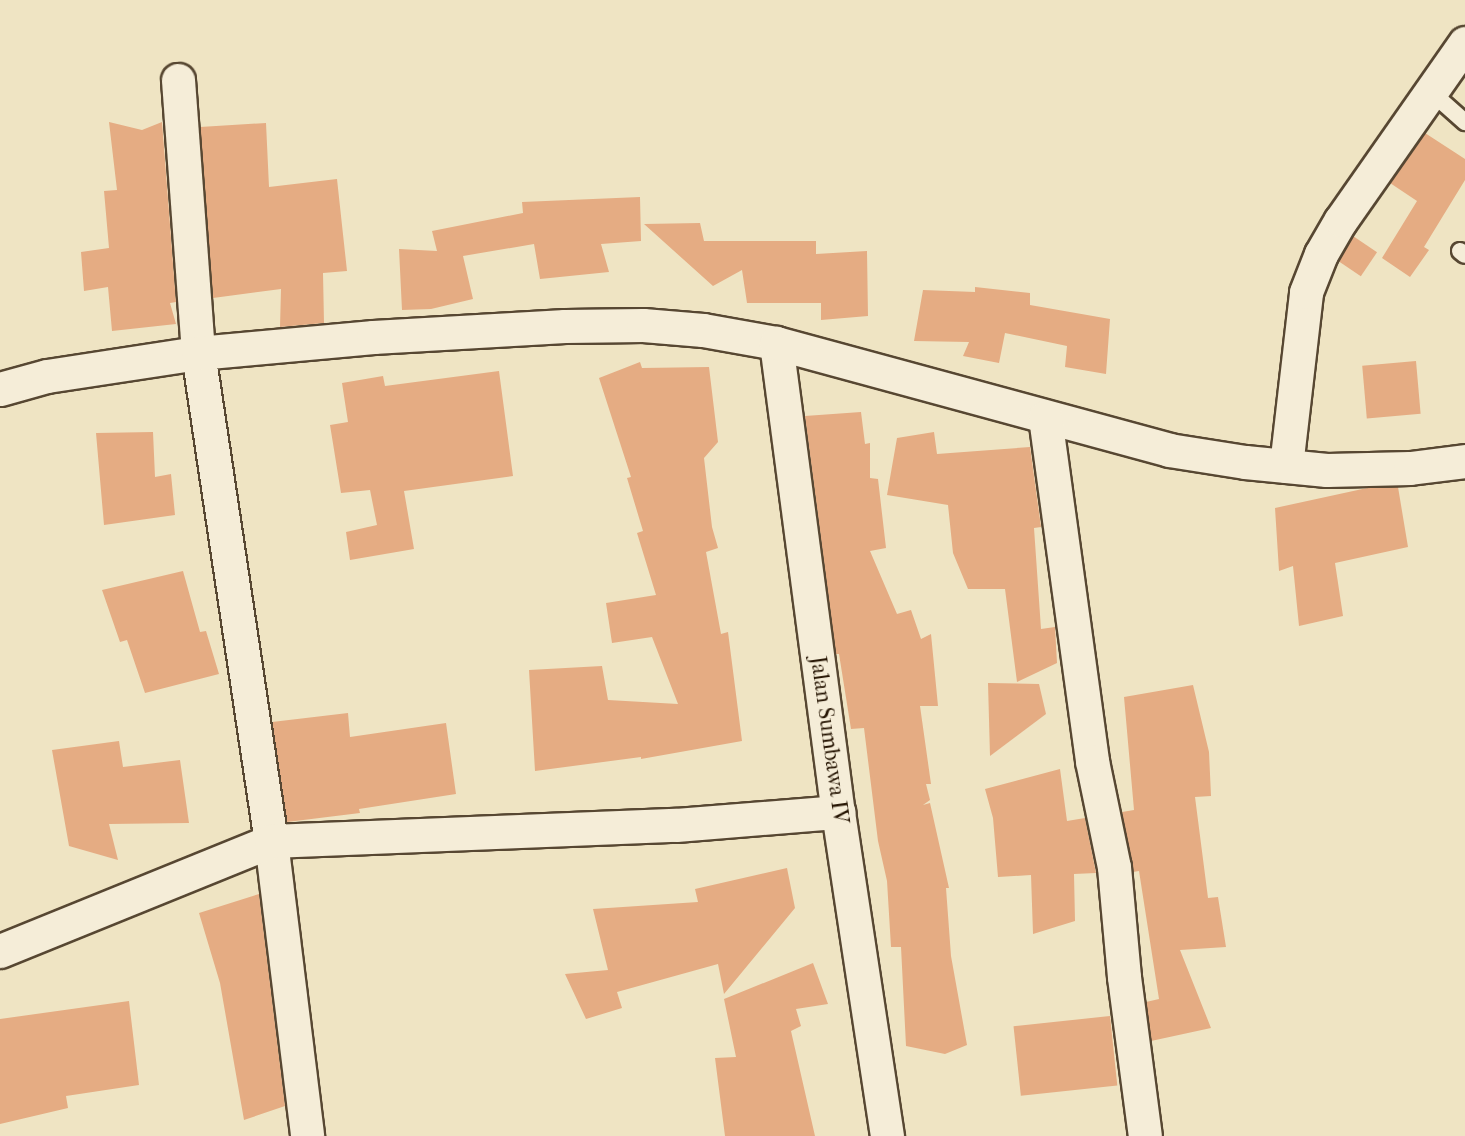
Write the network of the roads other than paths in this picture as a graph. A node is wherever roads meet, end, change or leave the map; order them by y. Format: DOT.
graph roads {
  1 [pos="1465,43"];
  2 [pos="178,80"];
  3 [pos="1430,91"];
  4 [pos="1465,122"];
  5 [pos="776,343"];
  6 [pos="198,353"];
  7 [pos="0,389"];
  8 [pos="1045,417"];
  9 [pos="1465,461"];
  10 [pos="1286,466"];
  11 [pos="838,812"];
  12 [pos="271,841"];
  13 [pos="0,951"];
  14 [pos="307,1136"];
  15 [pos="887,1136"];
  16 [pos="1145,1136"];
  1 -- 3 [label="street"];
  2 -- 6 [label="street"];
  3 -- 4 [label="lane"];
  3 -- 10 [label="street"];
  5 -- 6 [label="street"];
  5 -- 8 [label="street"];
  5 -- 11 [label="street, Jalan Sumbawa IV"];
  6 -- 7 [label="street"];
  6 -- 12 [label="street"];
  8 -- 10 [label="street"];
  8 -- 16 [label="street"];
  9 -- 10 [label="street"];
  11 -- 12 [label="street"];
  11 -- 15 [label="street, Jalan Sumbawa IV"];
  12 -- 13 [label="street"];
  12 -- 14 [label="street"];
}
